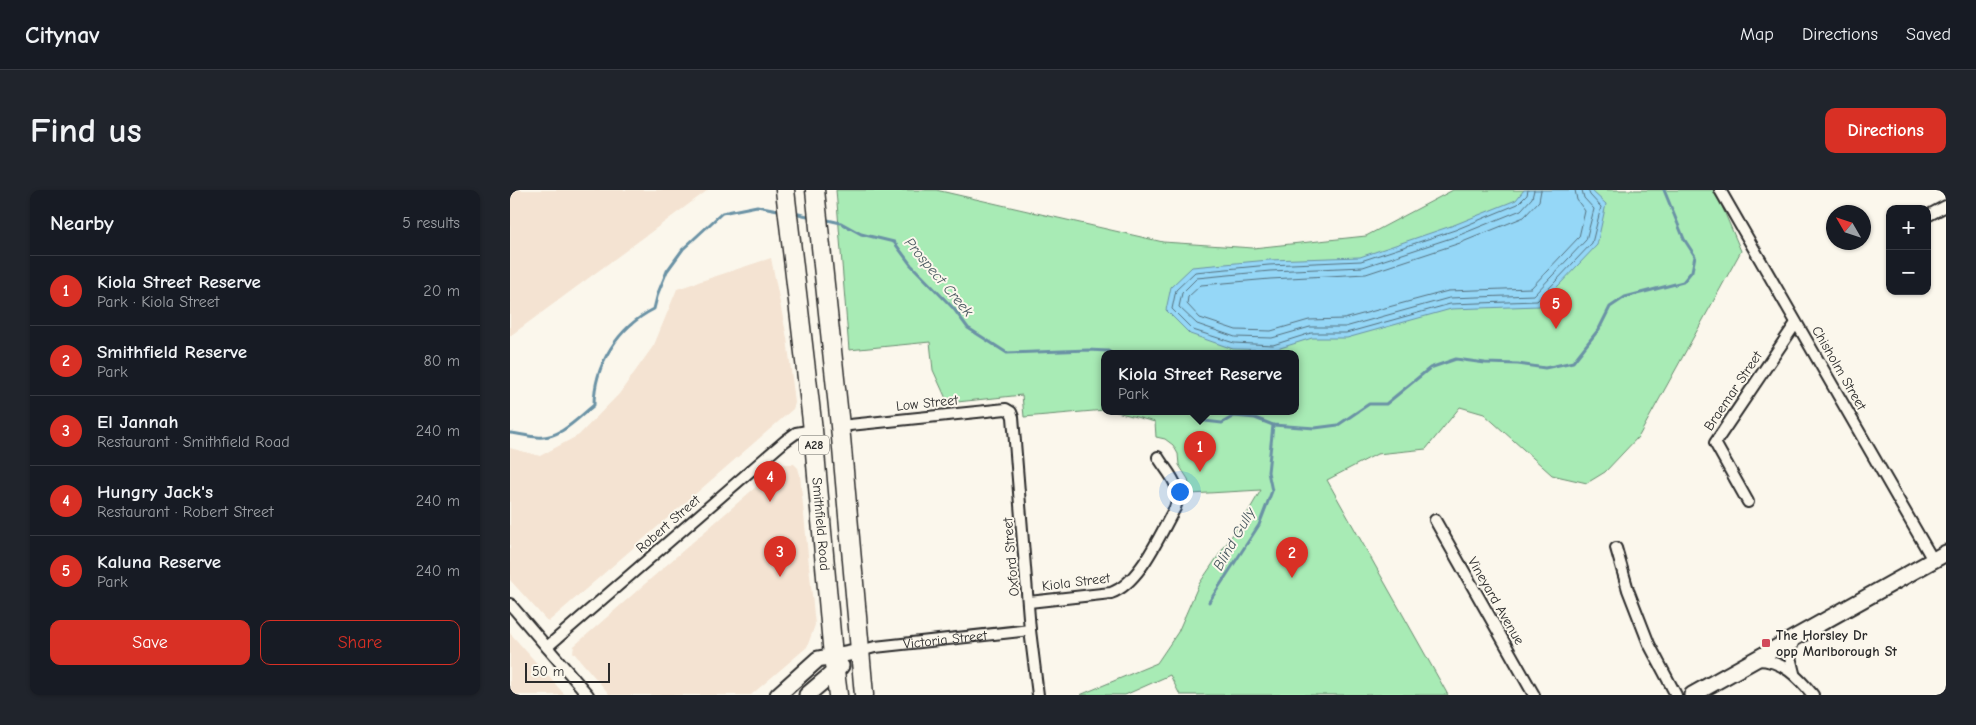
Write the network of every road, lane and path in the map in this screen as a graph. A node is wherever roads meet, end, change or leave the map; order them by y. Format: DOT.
graph roads {
  1 [pos="785,190"];
  2 [pos="815,190"];
  3 [pos="1720,190"];
  4 [pos="1946,206"];
  5 [pos="1931,214"];
  6 [pos="1796,322"];
  7 [pos="1013,417"];
  8 [pos="840,426"];
  9 [pos="813,430"];
  10 [pos="1158,457"];
  11 [pos="1748,502"];
  12 [pos="1434,520"];
  13 [pos="1616,548"];
  14 [pos="1940,557"];
  15 [pos="1028,602"];
  16 [pos="510,604"];
  17 [pos="1030,630"];
  18 [pos="1796,637"];
  19 [pos="547,647"];
  20 [pos="860,651"];
  21 [pos="1755,660"];
  22 [pos="834,663"];
  23 [pos="1794,673"];
  24 [pos="588,695"];
  25 [pos="778,695"];
  26 [pos="806,695"];
  27 [pos="838,695"];
  28 [pos="864,695"];
  29 [pos="1038,695"];
  30 [pos="1534,695"];
  31 [pos="1676,695"];
  32 [pos="1692,695"];
  33 [pos="1813,695"];
  1 -- 9 [label="highway, Smithfield Road / A28"];
  2 -- 8 [label="highway, Smithfield Road / A28"];
  3 -- 6 [label="street, Chisholm Street"];
  4 -- 5 [label="street"];
  6 -- 11 [label="street, Braemar Street"];
  6 -- 14 [label="street, Chisholm Street"];
  7 -- 8 [label="street, Low Street"];
  7 -- 15 [label="street, Oxford Street"];
  8 -- 20 [label="highway, Smithfield Road / A28"];
  9 -- 19 [label="street, Robert Street"];
  9 -- 22 [label="highway, Smithfield Road / A28"];
  10 -- 15 [label="street, Kiola Street"];
  12 -- 30 [label="street, Vineyard Avenue"];
  13 -- 31 [label="street"];
  14 -- 18 [label="main road"];
  15 -- 17 [label="street, Oxford Street"];
  16 -- 19 [label="street"];
  17 -- 20 [label="street, Victoria Street"];
  17 -- 29 [label="street, Oxford Street"];
  18 -- 21 [label="main road"];
  18 -- 23 [label="street"];
  19 -- 24 [label="street"];
  20 -- 22 [label="main road, Victoria Street"];
  20 -- 28 [label="highway, Smithfield Road / A28"];
  21 -- 23 [label="street"];
  21 -- 32 [label="main road"];
  22 -- 25 [label="main road, Victoria Street"];
  22 -- 26 [label="main road, Victoria Street"];
  22 -- 27 [label="highway, Smithfield Road / A28"];
  23 -- 33 [label="street"];
}
